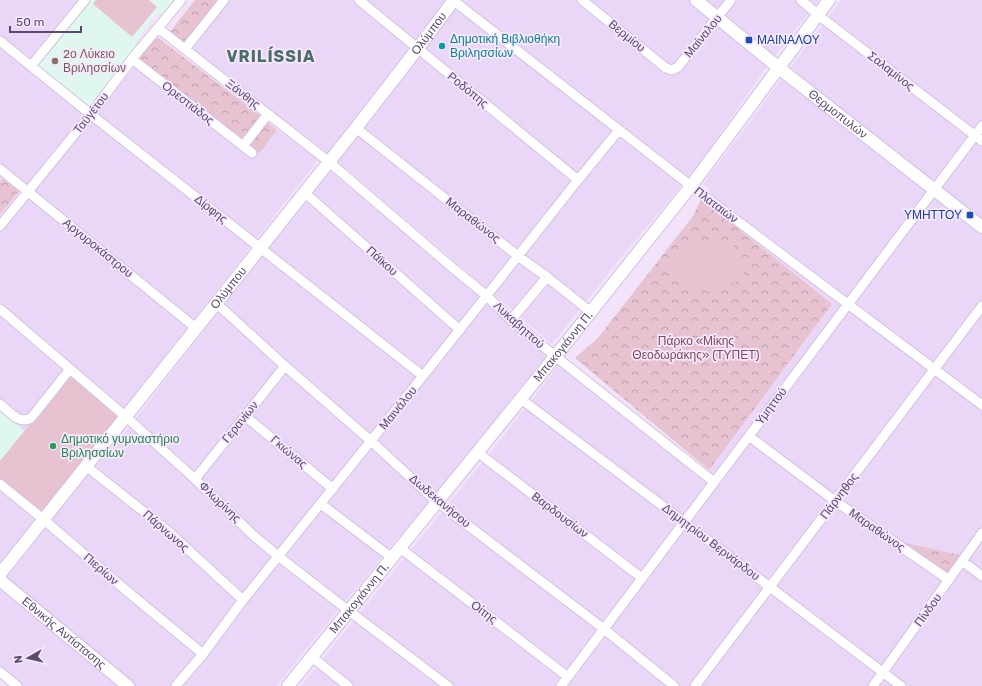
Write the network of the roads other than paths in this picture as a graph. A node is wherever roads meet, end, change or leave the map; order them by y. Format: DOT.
graph roads {
  1 [pos="85,0"];
  2 [pos="181,0"];
  3 [pos="224,0"];
  4 [pos="359,0"];
  5 [pos="454,0"];
  6 [pos="582,0"];
  7 [pos="696,0"];
  8 [pos="732,0"];
  9 [pos="801,0"];
  10 [pos="829,0"];
  11 [pos="818,15"];
  12 [pos="717,18"];
  13 [pos="158,28"];
  14 [pos="0,41"];
  15 [pos="418,48"];
  16 [pos="185,49"];
  17 [pos="132,59"];
  18 [pos="30,66"];
  19 [pos="778,68"];
  20 [pos="672,70"];
  21 [pos="90,114"];
  22 [pos="268,114"];
  23 [pos="982,126"];
  24 [pos="356,128"];
  25 [pos="619,130"];
  26 [pos="978,138"];
  27 [pos="243,146"];
  28 [pos="252,153"];
  29 [pos="328,161"];
  30 [pos="0,169"];
  31 [pos="578,180"];
  32 [pos="692,186"];
  33 [pos="934,190"];
  34 [pos="28,192"];
  35 [pos="304,192"];
  36 [pos="0,226"];
  37 [pos="982,227"];
  38 [pos="260,248"];
  39 [pos="518,256"];
  40 [pos="547,277"];
  41 [pos="487,296"];
  42 [pos="216,303"];
  43 [pos="848,304"];
  44 [pos="982,306"];
  45 [pos="0,309"];
  46 [pos="591,312"];
  47 [pos="511,320"];
  48 [pos="196,328"];
  49 [pos="460,330"];
  50 [pos="555,356"];
  51 [pos="286,366"];
  52 [pos="70,369"];
  53 [pos="935,369"];
  54 [pos="423,376"];
  55 [pos="521,399"];
  56 [pos="0,404"];
  57 [pos="982,405"];
  58 [pos="125,416"];
  59 [pos="245,416"];
  60 [pos="749,436"];
  61 [pos="371,440"];
  62 [pos="477,452"];
  63 [pos="86,466"];
  64 [pos="195,479"];
  65 [pos="714,482"];
  66 [pos="0,484"];
  67 [pos="333,489"];
  68 [pos="835,501"];
  69 [pos="437,502"];
  70 [pos="321,504"];
  71 [pos="43,519"];
  72 [pos="684,522"];
  73 [pos="982,533"];
  74 [pos="400,548"];
  75 [pos="278,556"];
  76 [pos="392,558"];
  77 [pos="962,561"];
  78 [pos="0,574"];
  79 [pos="982,576"];
  80 [pos="642,578"];
  81 [pos="0,580"];
  82 [pos="949,580"];
  83 [pos="770,587"];
  84 [pos="243,600"];
  85 [pos="348,611"];
  86 [pos="604,629"];
  87 [pos="203,654"];
  88 [pos="312,657"];
  89 [pos="0,672"];
  90 [pos="883,672"];
  91 [pos="568,677"];
  92 [pos="17,686"];
  93 [pos="128,686"];
  94 [pos="176,686"];
  95 [pos="288,686"];
  96 [pos="348,686"];
  97 [pos="448,686"];
  98 [pos="561,686"];
  99 [pos="674,686"];
  100 [pos="695,686"];
  101 [pos="873,686"];
  102 [pos="901,686"];
  1 -- 18 [label="street"];
  2 -- 13 [label="street, Ταϋγέτου"];
  3 -- 16 [label="street"];
  4 -- 15 [label="street, Ροδόπης"];
  5 -- 15 [label="street, Ολύμπου"];
  5 -- 25 [label="street, Πλαταιών"];
  6 -- 20 [label="street, Βερμίου"];
  7 -- 12 [label="street, Θερμοπυλών"];
  8 -- 12 [label="street, Μαίναλου"];
  9 -- 11 [label="street, Σαλαμίνος"];
  10 -- 11 [label="street, Μπακογιάννη Π."];
  11 -- 19 [label="street, Μπακογιάννη Π."];
  11 -- 26 [label="street, Σαλαμίνος"];
  12 -- 19 [label="street, Θερμοπυλών"];
  12 -- 20 [label="street, Μαίναλου"];
  13 -- 16 [label="street, Ξάνθης"];
  13 -- 17 [label="street, Ταϋγέτου"];
  14 -- 18 [label="street, Δίρφης"];
  15 -- 24 [label="street, Ολύμπου"];
  15 -- 31 [label="street, Ροδόπης"];
  16 -- 22 [label="street, Ξάνθης"];
  17 -- 21 [label="street, Ταϋγέτου"];
  17 -- 27 [label="street, Ορεστιάδος"];
  18 -- 21 [label="street, Δίρφης"];
  19 -- 32 [label="street, Μπακογιάννη Π."];
  19 -- 33 [label="street, Θερμοπυλών"];
  21 -- 34 [label="street, Ταϋγέτου"];
  21 -- 38 [label="street, Δίρφης"];
  22 -- 27 [label="street"];
  22 -- 29 [label="street, Ξάνθης"];
  23 -- 26 [label="street, Υμηττού"];
  24 -- 29 [label="street, Ολύμπου"];
  24 -- 39 [label="street, Μαραθώνος"];
  25 -- 31 [label="street, Μαινάλου"];
  25 -- 32 [label="street, Πλαταιών"];
  26 -- 33 [label="street, Υμηττού"];
  27 -- 28 [label="street, Ορεστιάδος"];
  29 -- 35 [label="street, Ολύμπου"];
  29 -- 41 [label="street, Λυκαβηττού"];
  30 -- 34 [label="street, Αργυροκάστρου"];
  31 -- 39 [label="street, Μαινάλου"];
  32 -- 43 [label="street, Πλαταιών"];
  32 -- 46 [label="street, Μπακογιάννη Π."];
  33 -- 37 [label="street, Θερμοπυλών"];
  33 -- 43 [label="street, Υμηττού"];
  34 -- 36 [label="street, Ταϋγέτου"];
  34 -- 48 [label="street, Αργυροκάστρου"];
  35 -- 38 [label="street, Ολύμπου"];
  35 -- 49 [label="street, Πάϊκου"];
  38 -- 42 [label="street, Ολύμπου"];
  38 -- 54 [label="street, Δίρφης"];
  39 -- 40 [label="street, Μαραθώνος"];
  39 -- 41 [label="street, Μαινάλου"];
  40 -- 46 [label="street, Μαραθώνος"];
  40 -- 47 [label="street"];
  41 -- 47 [label="street, Λυκαβηττού"];
  41 -- 49 [label="street, Μαινάλου"];
  42 -- 48 [label="street, Ολύμπου"];
  42 -- 51 [label="street, Δωδεκανήσου"];
  43 -- 53 [label="street, Πλαταιών"];
  43 -- 60 [label="street, Υμηττού"];
  44 -- 53 [label="street, Πάρνηθος"];
  45 -- 52 [label="street, Φλωρίνης"];
  46 -- 50 [label="street, Μπακογιάννη Π."];
  47 -- 50 [label="street, Λυκαβηττού"];
  48 -- 58 [label="street, Ολύμπου"];
  49 -- 54 [label="street, Μαινάλου"];
  50 -- 55 [label="street, Μπακογιάννη Π."];
  50 -- 65 [label="street, Λυκαβηττού"];
  51 -- 59 [label="street, Γερανίων"];
  51 -- 61 [label="street, Δωδεκανήσου"];
  52 -- 56 [label="street"];
  52 -- 58 [label="street, Φλωρίνης"];
  53 -- 57 [label="street, Πλαταιών"];
  53 -- 68 [label="street, Πάρνηθος"];
  54 -- 61 [label="street, Μαινάλου"];
  55 -- 62 [label="street, Μπακογιάννη Π."];
  55 -- 72 [label="street, Δημητρίου Βερνάρδου"];
  58 -- 63 [label="street, Ολύμπου"];
  58 -- 64 [label="street, Φλωρίνης"];
  59 -- 64 [label="street, Γερανίων"];
  59 -- 67 [label="street, Γκιώνας"];
  60 -- 65 [label="street, Υμηττού"];
  60 -- 68 [label="street, Μαραθώνος"];
  61 -- 67 [label="street, Μαινάλου"];
  61 -- 69 [label="street, Δωδεκανήσου"];
  62 -- 69 [label="street, Μπακογιάννη Π."];
  62 -- 80 [label="street, Βαρδουσίων"];
  63 -- 71 [label="street, Ολύμπου"];
  63 -- 84 [label="street, Πάρνωνος"];
  64 -- 75 [label="street, Φλωρίνης"];
  65 -- 72 [label="street, Υμηττού"];
  66 -- 71 [label="street, Πιερίων"];
  67 -- 70 [label="street, Μαινάλου"];
  68 -- 82 [label="street, Μαραθώνος"];
  68 -- 83 [label="street, Πάρνηθος"];
  69 -- 74 [label="street, Μπακογιάννη Π."];
  69 -- 86 [label="street, Δωδεκανήσου"];
  70 -- 75 [label="street, Μαινάλου"];
  70 -- 76 [label="street"];
  71 -- 78 [label="street, Ολύμπου"];
  71 -- 87 [label="street, Πιερίων"];
  72 -- 80 [label="street, Υμηττού"];
  72 -- 83 [label="street, Δημητρίου Βερνάρδου"];
  73 -- 77 [label="street, Πίνδου"];
  74 -- 76 [label="street, Μπακογιάννη Π."];
  74 -- 91 [label="street, Οίτης"];
  75 -- 84 [label="street, Μαινάλου"];
  75 -- 85 [label="street, Φλωρίνης"];
  76 -- 85 [label="street, Μπακογιάννη Π."];
  77 -- 79 [label="street"];
  77 -- 82 [label="street, Πίνδου"];
  80 -- 86 [label="street, Υμηττού"];
  81 -- 93 [label="street, Εθνικής Αντίστασης"];
  82 -- 90 [label="street, Πίνδου"];
  83 -- 90 [label="street, Δημητρίου Βερνάρδου"];
  83 -- 100 [label="street, Πάρνηθος"];
  84 -- 87 [label="street, Μαινάλου"];
  85 -- 88 [label="street, Μπακογιάννη Π."];
  85 -- 97 [label="street, Φλωρίνης"];
  86 -- 91 [label="street, Υμηττού"];
  86 -- 99 [label="street, Δωδεκανήσου"];
  87 -- 94 [label="street, Μαινάλου"];
  88 -- 95 [label="street, Μπακογιάννη Π."];
  88 -- 96 [label="street"];
  89 -- 92 [label="street"];
  90 -- 101 [label="street, Πίνδου"];
  90 -- 102 [label="street, Δημητρίου Βερνάρδου"];
  91 -- 98 [label="street, Υμηττού"];
}
